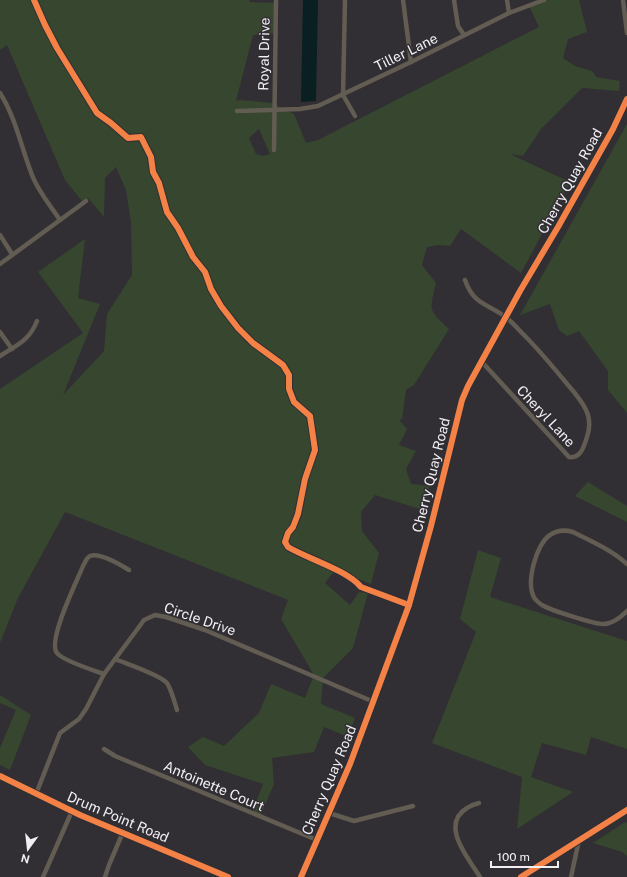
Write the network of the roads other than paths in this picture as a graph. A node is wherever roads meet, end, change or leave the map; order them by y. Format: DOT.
graph roads {
  1 [pos="276,0"];
  2 [pos="345,0"];
  3 [pos="403,0"];
  4 [pos="454,0"];
  5 [pos="507,0"];
  6 [pos="544,0"];
  7 [pos="623,0"];
  8 [pos="509,13"];
  9 [pos="627,33"];
  10 [pos="464,35"];
  11 [pos="411,62"];
  12 [pos="0,93"];
  13 [pos="343,95"];
  14 [pos="627,99"];
  15 [pos="275,109"];
  16 [pos="237,111"];
  17 [pos="355,116"];
  18 [pos="274,150"];
  19 [pos="86,201"];
  20 [pos="60,220"];
  21 [pos="0,235"];
  22 [pos="12,254"];
  23 [pos="0,264"];
  24 [pos="465,280"];
  25 [pos="506,317"];
  26 [pos="36,321"];
  27 [pos="0,332"];
  28 [pos="12,349"];
  29 [pos="0,356"];
  30 [pos="482,362"];
  31 [pos="627,564"];
  32 [pos="129,570"];
  33 [pos="627,611"];
  34 [pos="115,660"];
  35 [pos="104,674"];
  36 [pos="374,702"];
  37 [pos="177,710"];
  38 [pos="104,749"];
  39 [pos="0,776"];
  40 [pos="36,794"];
  41 [pos="479,803"];
  42 [pos="414,806"];
  43 [pos="627,810"];
  44 [pos="72,811"];
  45 [pos="329,813"];
  46 [pos="123,832"];
  47 [pos="317,840"];
  48 [pos="579,840"];
  49 [pos="43,877"];
  50 [pos="105,877"];
  51 [pos="228,877"];
  52 [pos="301,877"];
  53 [pos="480,877"];
  54 [pos="520,877"];
  55 [pos="571,877"];
  1 -- 15 [label="street, Royal Drive"];
  2 -- 13 [label="street"];
  3 -- 11 [label="street"];
  4 -- 10 [label="street"];
  5 -- 8 [label="street"];
  6 -- 8 [label="street, Tiller Lane"];
  7 -- 9 [label="street"];
  8 -- 10 [label="street, Tiller Lane"];
  10 -- 11 [label="street, Tiller Lane"];
  11 -- 13 [label="street, Tiller Lane"];
  12 -- 20 [label="street"];
  13 -- 15 [label="street, Tiller Lane"];
  13 -- 17 [label="street"];
  14 -- 25 [label="street, Cherry Quay Road"];
  15 -- 16 [label="street, Tiller Lane"];
  15 -- 18 [label="street"];
  19 -- 20 [label="street"];
  20 -- 22 [label="street"];
  21 -- 22 [label="street"];
  22 -- 23 [label="street"];
  24 -- 25 [label="street"];
  25 -- 30 [label="street, Cherry Quay Road"];
  25 -- 30 [label="street, Cheryl Lane"];
  26 -- 28 [label="street"];
  27 -- 28 [label="street"];
  28 -- 29 [label="street"];
  30 -- 36 [label="street, Cherry Quay Road"];
  31 -- 33 [label="street"];
  32 -- 35 [label="street"];
  34 -- 35 [label="street, Circle Drive"];
  34 -- 36 [label="street, Circle Drive"];
  34 -- 37 [label="street"];
  35 -- 40 [label="street, Circle Drive"];
  36 -- 45 [label="street, Cherry Quay Road"];
  38 -- 47 [label="street, Antoinette Court"];
  39 -- 40 [label="street, Drum Point Road"];
  40 -- 44 [label="street, Drum Point Road"];
  41 -- 53 [label="street"];
  42 -- 45 [label="street"];
  43 -- 48 [label="main road"];
  44 -- 46 [label="street, Drum Point Road"];
  44 -- 49 [label="street"];
  45 -- 47 [label="street, Cherry Quay Road"];
  46 -- 50 [label="street"];
  46 -- 51 [label="street, Drum Point Road"];
  47 -- 52 [label="street, Cherry Quay Road"];
  48 -- 54 [label="main road"];
  48 -- 55 [label="street"];
}
